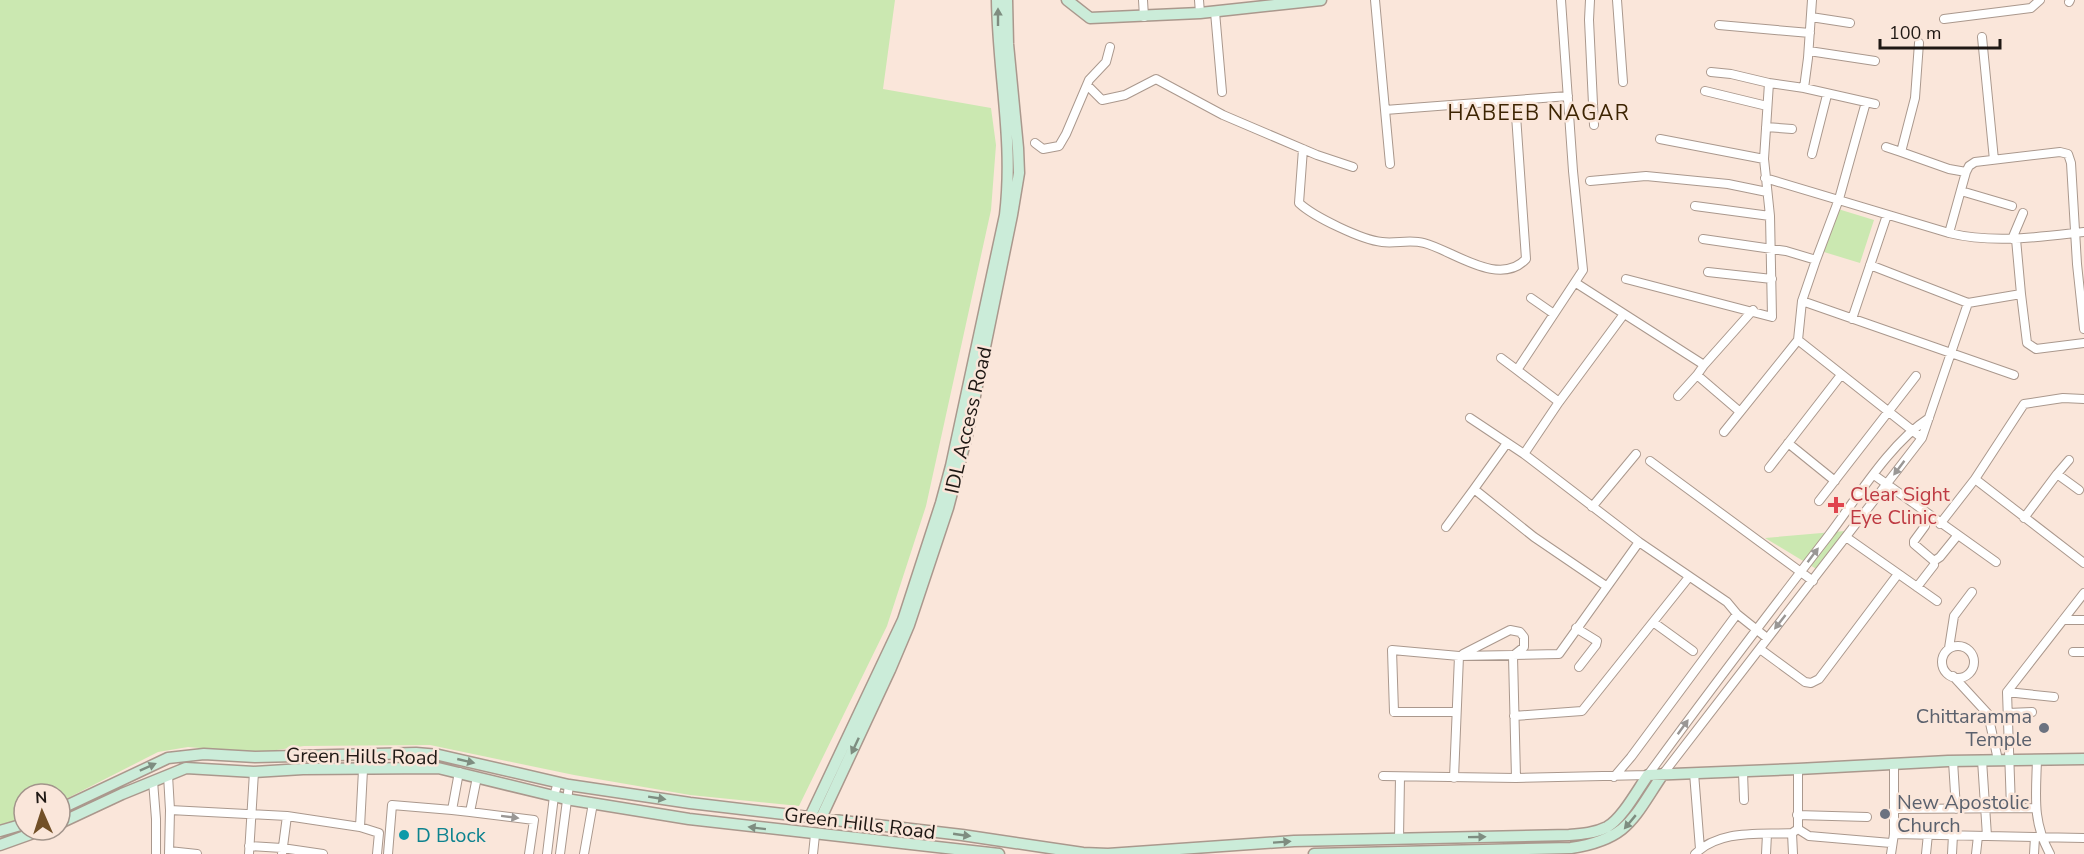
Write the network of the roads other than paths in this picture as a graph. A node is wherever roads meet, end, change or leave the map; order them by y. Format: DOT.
graph roads {
  1 [pos="998,0"];
  2 [pos="1007,0"];
  3 [pos="1067,0"];
  4 [pos="1143,0"];
  5 [pos="1199,0"];
  6 [pos="1321,0"];
  7 [pos="1375,0"];
  8 [pos="1560,0"];
  9 [pos="1590,0"];
  10 [pos="1617,0"];
  11 [pos="1812,0"];
  12 [pos="2040,0"];
  13 [pos="1215,12"];
  14 [pos="1200,14"];
  15 [pos="1144,17"];
  16 [pos="1811,17"];
  17 [pos="1944,19"];
  18 [pos="1850,23"];
  19 [pos="1719,25"];
  20 [pos="1810,33"];
  21 [pos="1982,37"];
  22 [pos="1919,43"];
  23 [pos="1110,47"];
  24 [pos="1809,51"];
  25 [pos="1875,61"];
  26 [pos="1711,72"];
  27 [pos="1623,82"];
  28 [pos="1768,83"];
  29 [pos="1087,85"];
  30 [pos="1804,88"];
  31 [pos="1705,91"];
  32 [pos="1222,92"];
  33 [pos="1827,95"];
  34 [pos="1568,96"];
  35 [pos="1515,101"];
  36 [pos="1866,102"];
  37 [pos="1875,104"];
  38 [pos="1767,106"];
  39 [pos="1385,110"];
  40 [pos="1594,125"];
  41 [pos="1766,127"];
  42 [pos="1792,129"];
  43 [pos="1660,139"];
  44 [pos="1035,143"];
  45 [pos="1886,147"];
  46 [pos="1303,149"];
  47 [pos="1901,152"];
  48 [pos="1812,154"];
  49 [pos="1764,159"];
  50 [pos="1994,160"];
  51 [pos="1390,164"];
  52 [pos="1353,167"];
  53 [pos="1966,172"];
  54 [pos="1765,178"];
  55 [pos="1590,181"];
  56 [pos="1961,191"];
  57 [pos="1767,192"];
  58 [pos="1839,199"];
  59 [pos="1695,206"];
  60 [pos="2012,206"];
  61 [pos="2024,213"];
  62 [pos="1887,214"];
  63 [pos="1770,216"];
  64 [pos="1949,233"];
  65 [pos="2080,233"];
  66 [pos="1703,239"];
  67 [pos="2014,239"];
  68 [pos="1770,249"];
  69 [pos="1816,260"];
  70 [pos="1870,265"];
  71 [pos="1708,272"];
  72 [pos="1626,279"];
  73 [pos="1772,279"];
  74 [pos="1576,283"];
  75 [pos="2082,285"];
  76 [pos="2021,294"];
  77 [pos="1531,298"];
  78 [pos="1802,301"];
  79 [pos="1968,303"];
  80 [pos="1753,310"];
  81 [pos="1554,314"];
  82 [pos="1624,314"];
  83 [pos="1852,319"];
  84 [pos="2084,329"];
  85 [pos="1798,340"];
  86 [pos="2084,344"];
  87 [pos="1952,353"];
  88 [pos="1501,358"];
  89 [pos="1704,365"];
  90 [pos="1517,370"];
  91 [pos="1696,375"];
  92 [pos="1841,375"];
  93 [pos="2014,375"];
  94 [pos="1916,376"];
  95 [pos="1678,396"];
  96 [pos="2084,399"];
  97 [pos="1559,402"];
  98 [pos="1739,411"];
  99 [pos="1888,412"];
  100 [pos="1470,418"];
  101 [pos="1929,418"];
  102 [pos="1911,429"];
  103 [pos="1724,432"];
  104 [pos="1922,438"];
  105 [pos="1507,443"];
  106 [pos="1788,443"];
  107 [pos="1524,454"];
  108 [pos="1636,454"];
  109 [pos="2069,460"];
  110 [pos="1650,461"];
  111 [pos="1769,468"];
  112 [pos="2057,474"];
  113 [pos="1874,475"];
  114 [pos="1975,479"];
  115 [pos="1835,481"];
  116 [pos="1887,484"];
  117 [pos="1474,489"];
  118 [pos="2079,490"];
  119 [pos="1819,501"];
  120 [pos="1592,507"];
  121 [pos="2024,518"];
  122 [pos="1940,524"];
  123 [pos="1925,526"];
  124 [pos="1446,527"];
  125 [pos="1956,536"];
  126 [pos="1846,537"];
  127 [pos="1638,542"];
  128 [pos="1996,562"];
  129 [pos="2084,563"];
  130 [pos="1934,565"];
  131 [pos="1801,571"];
  132 [pos="1898,574"];
  133 [pos="1689,577"];
  134 [pos="1813,581"];
  135 [pos="1606,586"];
  136 [pos="1917,587"];
  137 [pos="1972,592"];
  138 [pos="2084,593"];
  139 [pos="1937,601"];
  140 [pos="1737,614"];
  141 [pos="2063,620"];
  142 [pos="2084,620"];
  143 [pos="1653,622"];
  144 [pos="1578,629"];
  145 [pos="1755,630"];
  146 [pos="1767,638"];
  147 [pos="1572,640"];
  148 [pos="1949,648"];
  149 [pos="1760,649"];
  150 [pos="1693,651"];
  151 [pos="2073,652"];
  152 [pos="2084,652"];
  153 [pos="1459,656"];
  154 [pos="1513,656"];
  155 [pos="1579,667"];
  156 [pos="886,670"];
  157 [pos="1953,676"];
  158 [pos="2007,692"];
  159 [pos="2054,697"];
  160 [pos="1455,712"];
  161 [pos="2032,712"];
  162 [pos="2008,713"];
  163 [pos="1514,716"];
  164 [pos="2037,759"];
  165 [pos="2084,759"];
  166 [pos="1982,760"];
  167 [pos="2003,760"];
  168 [pos="1953,761"];
  169 [pos="1894,764"];
  170 [pos="363,770"];
  171 [pos="1798,770"];
  172 [pos="254,772"];
  173 [pos="459,772"];
  174 [pos="1743,772"];
  175 [pos="1694,773"];
  176 [pos="1663,774"];
  177 [pos="168,775"];
  178 [pos="1648,775"];
  179 [pos="1383,776"];
  180 [pos="477,777"];
  181 [pos="1400,777"];
  182 [pos="1614,777"];
  183 [pos="1454,778"];
  184 [pos="1516,778"];
  185 [pos="153,781"];
  186 [pos="564,783"];
  187 [pos="94,791"];
  188 [pos="554,796"];
  189 [pos="566,799"];
  190 [pos="1744,800"];
  191 [pos="72,803"];
  192 [pos="101,803"];
  193 [pos="593,803"];
  194 [pos="1894,808"];
  195 [pos="2011,808"];
  196 [pos="2036,808"];
  197 [pos="1956,809"];
  198 [pos="1985,809"];
  199 [pos="170,810"];
  200 [pos="452,810"];
  201 [pos="470,812"];
  202 [pos="250,814"];
  203 [pos="1797,815"];
  204 [pos="72,816"];
  205 [pos="287,816"];
  206 [pos="1867,817"];
  207 [pos="815,818"];
  208 [pos="360,827"];
  209 [pos="1795,831"];
  210 [pos="1767,834"];
  211 [pos="1894,834"];
  212 [pos="1928,834"];
  213 [pos="815,835"];
  214 [pos="1953,835"];
  215 [pos="1982,836"];
  216 [pos="1399,838"];
  217 [pos="2038,838"];
  218 [pos="2084,838"];
  219 [pos="1891,843"];
  220 [pos="249,850"];
  221 [pos="282,851"];
  222 [pos="1697,851"];
  223 [pos="1512,852"];
  224 [pos="169,853"];
  225 [pos="1083,853"];
  226 [pos="156,854"];
  227 [pos="197,854"];
  228 [pos="323,854"];
  229 [pos="377,854"];
  230 [pos="388,854"];
  231 [pos="529,854"];
  232 [pos="547,854"];
  233 [pos="560,854"];
  234 [pos="584,854"];
  235 [pos="813,854"];
  236 [pos="999,854"];
  237 [pos="1314,854"];
  238 [pos="1766,854"];
  239 [pos="1793,854"];
  240 [pos="1891,854"];
  241 [pos="1926,854"];
  242 [pos="1952,854"];
  243 [pos="1976,854"];
  244 [pos="2034,854"];
  245 [pos="2050,854"];
  156 -- 1 [label="street, one-way"];
  2 -- 156 [label="street, IDL Access Road"];
  3 -- 15 [label="street"];
  4 -- 15 [label="street"];
  5 -- 14 [label="street"];
  6 -- 13 [label="street"];
  7 -- 39 [label="street"];
  8 -- 34 [label="street"];
  9 -- 40 [label="street"];
  10 -- 27 [label="street"];
  11 -- 16 [label="street"];
  12 -- 17 [label="street"];
  13 -- 14 [label="street"];
  13 -- 32 [label="street"];
  14 -- 15 [label="street"];
  16 -- 18 [label="street"];
  16 -- 20 [label="street"];
  19 -- 20 [label="street"];
  20 -- 24 [label="street"];
  21 -- 50 [label="street"];
  22 -- 47 [label="street"];
  23 -- 29 [label="street"];
  24 -- 25 [label="street"];
  24 -- 30 [label="street"];
  26 -- 28 [label="street"];
  28 -- 30 [label="street"];
  28 -- 38 [label="street"];
  29 -- 44 [label="street"];
  29 -- 46 [label="street"];
  30 -- 33 [label="street"];
  31 -- 38 [label="street"];
  33 -- 36 [label="street"];
  33 -- 48 [label="street"];
  34 -- 35 [label="street"];
  34 -- 74 [label="street"];
  35 -- 39 [label="street"];
  35 -- 46 [label="street"];
  36 -- 37 [label="street"];
  36 -- 58 [label="street"];
  38 -- 41 [label="street"];
  39 -- 51 [label="street"];
  41 -- 42 [label="street"];
  41 -- 49 [label="street"];
  43 -- 49 [label="street"];
  45 -- 47 [label="street"];
  46 -- 52 [label="street"];
  47 -- 53 [label="street"];
  49 -- 54 [label="street"];
  50 -- 53 [label="street"];
  50 -- 65 [label="street"];
  53 -- 56 [label="street"];
  54 -- 57 [label="street"];
  54 -- 58 [label="street"];
  55 -- 57 [label="street"];
  56 -- 60 [label="street"];
  56 -- 64 [label="street"];
  57 -- 63 [label="street"];
  58 -- 62 [label="street"];
  58 -- 69 [label="street"];
  59 -- 63 [label="street"];
  61 -- 67 [label="street"];
  62 -- 64 [label="street"];
  62 -- 70 [label="street"];
  63 -- 68 [label="street"];
  64 -- 67 [label="street"];
  65 -- 67 [label="street"];
  65 -- 75 [label="street"];
  66 -- 68 [label="street"];
  67 -- 76 [label="street"];
  68 -- 69 [label="street"];
  68 -- 73 [label="street"];
  69 -- 78 [label="street"];
  70 -- 79 [label="street"];
  70 -- 83 [label="street"];
  71 -- 73 [label="street"];
  72 -- 80 [label="street"];
  73 -- 80 [label="street"];
  74 -- 81 [label="street"];
  74 -- 82 [label="street"];
  75 -- 84 [label="street"];
  76 -- 79 [label="street"];
  76 -- 86 [label="street"];
  77 -- 81 [label="street"];
  78 -- 83 [label="street"];
  78 -- 85 [label="street"];
  79 -- 87 [label="street"];
  80 -- 89 [label="street"];
  81 -- 90 [label="street"];
  82 -- 89 [label="street"];
  82 -- 97 [label="street"];
  83 -- 87 [label="street"];
  85 -- 92 [label="street"];
  85 -- 98 [label="street"];
  87 -- 93 [label="street"];
  87 -- 101 [label="street"];
  88 -- 90 [label="street"];
  89 -- 91 [label="street"];
  90 -- 97 [label="street"];
  91 -- 95 [label="street"];
  91 -- 98 [label="street"];
  92 -- 99 [label="street"];
  92 -- 106 [label="street"];
  94 -- 99 [label="street"];
  96 -- 114 [label="street"];
  97 -- 107 [label="street"];
  98 -- 103 [label="street"];
  99 -- 102 [label="street"];
  99 -- 115 [label="street"];
  100 -- 105 [label="street"];
  101 -- 102 [label="street"];
  101 -- 104 [label="street"];
  102 -- 104 [label="street"];
  102 -- 113 [label="street"];
  104 -- 116 [label="street, one-way"];
  105 -- 107 [label="street"];
  105 -- 117 [label="street"];
  106 -- 111 [label="street"];
  106 -- 115 [label="street"];
  107 -- 120 [label="street"];
  108 -- 120 [label="street"];
  109 -- 112 [label="street"];
  110 -- 131 [label="street"];
  112 -- 118 [label="street"];
  112 -- 121 [label="street"];
  113 -- 116 [label="street"];
  131 -- 113 [label="street, one-way"];
  114 -- 121 [label="street"];
  114 -- 122 [label="street"];
  115 -- 119 [label="street"];
  116 -- 122 [label="street"];
  116 -- 126 [label="street"];
  117 -- 124 [label="street"];
  117 -- 135 [label="street"];
  120 -- 127 [label="street"];
  121 -- 129 [label="street"];
  122 -- 125 [label="street"];
  123 -- 125 [label="street"];
  125 -- 128 [label="street"];
  126 -- 132 [label="street"];
  126 -- 134 [label="street"];
  127 -- 133 [label="street"];
  127 -- 135 [label="street"];
  130 -- 136 [label="street"];
  131 -- 134 [label="street"];
  131 -- 145 [label="street"];
  132 -- 136 [label="street"];
  132 -- 149 [label="street"];
  133 -- 140 [label="street"];
  133 -- 143 [label="street"];
  134 -- 146 [label="street, one-way"];
  135 -- 144 [label="street"];
  136 -- 139 [label="street"];
  137 -- 148 [label="street"];
  138 -- 141 [label="street"];
  140 -- 145 [label="street"];
  140 -- 182 [label="street"];
  141 -- 142 [label="street"];
  141 -- 158 [label="street"];
  143 -- 150 [label="street"];
  143 -- 163 [label="street"];
  144 -- 147 [label="street"];
  144 -- 154 [label="street"];
  144 -- 155 [label="street"];
  145 -- 146 [label="street"];
  178 -- 145 [label="street, one-way"];
  146 -- 149 [label="street"];
  148 -- 157 [label="street"];
  148 -- 157 [label="street"];
  149 -- 176 [label="street"];
  151 -- 152 [label="street"];
  153 -- 154 [label="street"];
  153 -- 154 [label="street"];
  153 -- 160 [label="street"];
  153 -- 160 [label="street"];
  154 -- 163 [label="street"];
  156 -- 207 [label="street, IDL Access Road"];
  157 -- 167 [label="street"];
  158 -- 159 [label="street"];
  158 -- 162 [label="street"];
  160 -- 183 [label="street"];
  161 -- 162 [label="street"];
  162 -- 167 [label="street"];
  163 -- 184 [label="street"];
  164 -- 165 [label="street"];
  164 -- 167 [label="street"];
  164 -- 196 [label="street"];
  166 -- 167 [label="street"];
  166 -- 168 [label="street"];
  166 -- 198 [label="street"];
  167 -- 195 [label="street"];
  168 -- 169 [label="street"];
  168 -- 197 [label="street"];
  169 -- 171 [label="street"];
  169 -- 194 [label="street"];
  170 -- 172 [label="street, Green Hills Road"];
  170 -- 173 [label="street, Green Hills Road"];
  170 -- 208 [label="street"];
  171 -- 174 [label="street"];
  171 -- 203 [label="street"];
  172 -- 177 [label="street, Green Hills Road"];
  172 -- 202 [label="street"];
  173 -- 180 [label="street, Green Hills Road"];
  173 -- 200 [label="street"];
  174 -- 175 [label="street"];
  174 -- 190 [label="street"];
  175 -- 176 [label="street"];
  175 -- 222 [label="street"];
  176 -- 178 [label="street"];
  176 -- 223 [label="street, one-way"];
  177 -- 185 [label="street, Green Hills Road"];
  177 -- 199 [label="street"];
  178 -- 182 [label="street"];
  216 -- 178 [label="street, Green Hills Road, one-way"];
  179 -- 181 [label="street"];
  180 -- 188 [label="street, Green Hills Road"];
  180 -- 201 [label="street"];
  181 -- 183 [label="street"];
  181 -- 216 [label="street"];
  182 -- 184 [label="street"];
  183 -- 184 [label="street"];
  185 -- 192 [label="street, Green Hills Road"];
  185 -- 226 [label="street"];
  187 -- 186 [label="street, Green Hills Road, one-way"];
  186 -- 188 [label="street"];
  186 -- 189 [label="street"];
  186 -- 207 [label="street, Green Hills Road, one-way"];
  187 -- 191 [label="street, Green Hills Road"];
  187 -- 192 [label="street"];
  188 -- 189 [label="street, Green Hills Road"];
  188 -- 232 [label="street"];
  189 -- 193 [label="street, Green Hills Road"];
  189 -- 233 [label="street"];
  192 -- 204 [label="street, Green Hills Road"];
  213 -- 193 [label="street, Green Hills Road, one-way"];
  193 -- 234 [label="street"];
  194 -- 197 [label="street"];
  194 -- 211 [label="street"];
  195 -- 196 [label="street"];
  195 -- 198 [label="street"];
  196 -- 217 [label="street"];
  197 -- 198 [label="street"];
  198 -- 215 [label="street"];
  199 -- 202 [label="street"];
  199 -- 224 [label="street"];
  200 -- 201 [label="street"];
  200 -- 230 [label="street"];
  201 -- 231 [label="street, one-way"];
  202 -- 205 [label="street"];
  202 -- 220 [label="street"];
  203 -- 206 [label="street"];
  203 -- 209 [label="street"];
  205 -- 208 [label="street"];
  205 -- 221 [label="street"];
  207 -- 225 [label="street, Green Hills Road, one-way"];
  208 -- 229 [label="street"];
  209 -- 210 [label="street"];
  209 -- 219 [label="street"];
  209 -- 239 [label="street"];
  210 -- 222 [label="street"];
  210 -- 238 [label="street"];
  211 -- 212 [label="street"];
  211 -- 219 [label="street"];
  212 -- 214 [label="street"];
  212 -- 241 [label="street"];
  213 -- 235 [label="street"];
  213 -- 236 [label="street, Green Hills Road"];
  214 -- 215 [label="street"];
  214 -- 242 [label="street"];
  215 -- 217 [label="street"];
  215 -- 243 [label="street"];
  225 -- 216 [label="street, Green Hills Road, one-way"];
  217 -- 218 [label="street"];
  217 -- 244 [label="street"];
  217 -- 245 [label="street"];
  219 -- 240 [label="street"];
  220 -- 221 [label="street"];
  221 -- 228 [label="street"];
  223 -- 237 [label="street"];
  224 -- 227 [label="street"];
}
